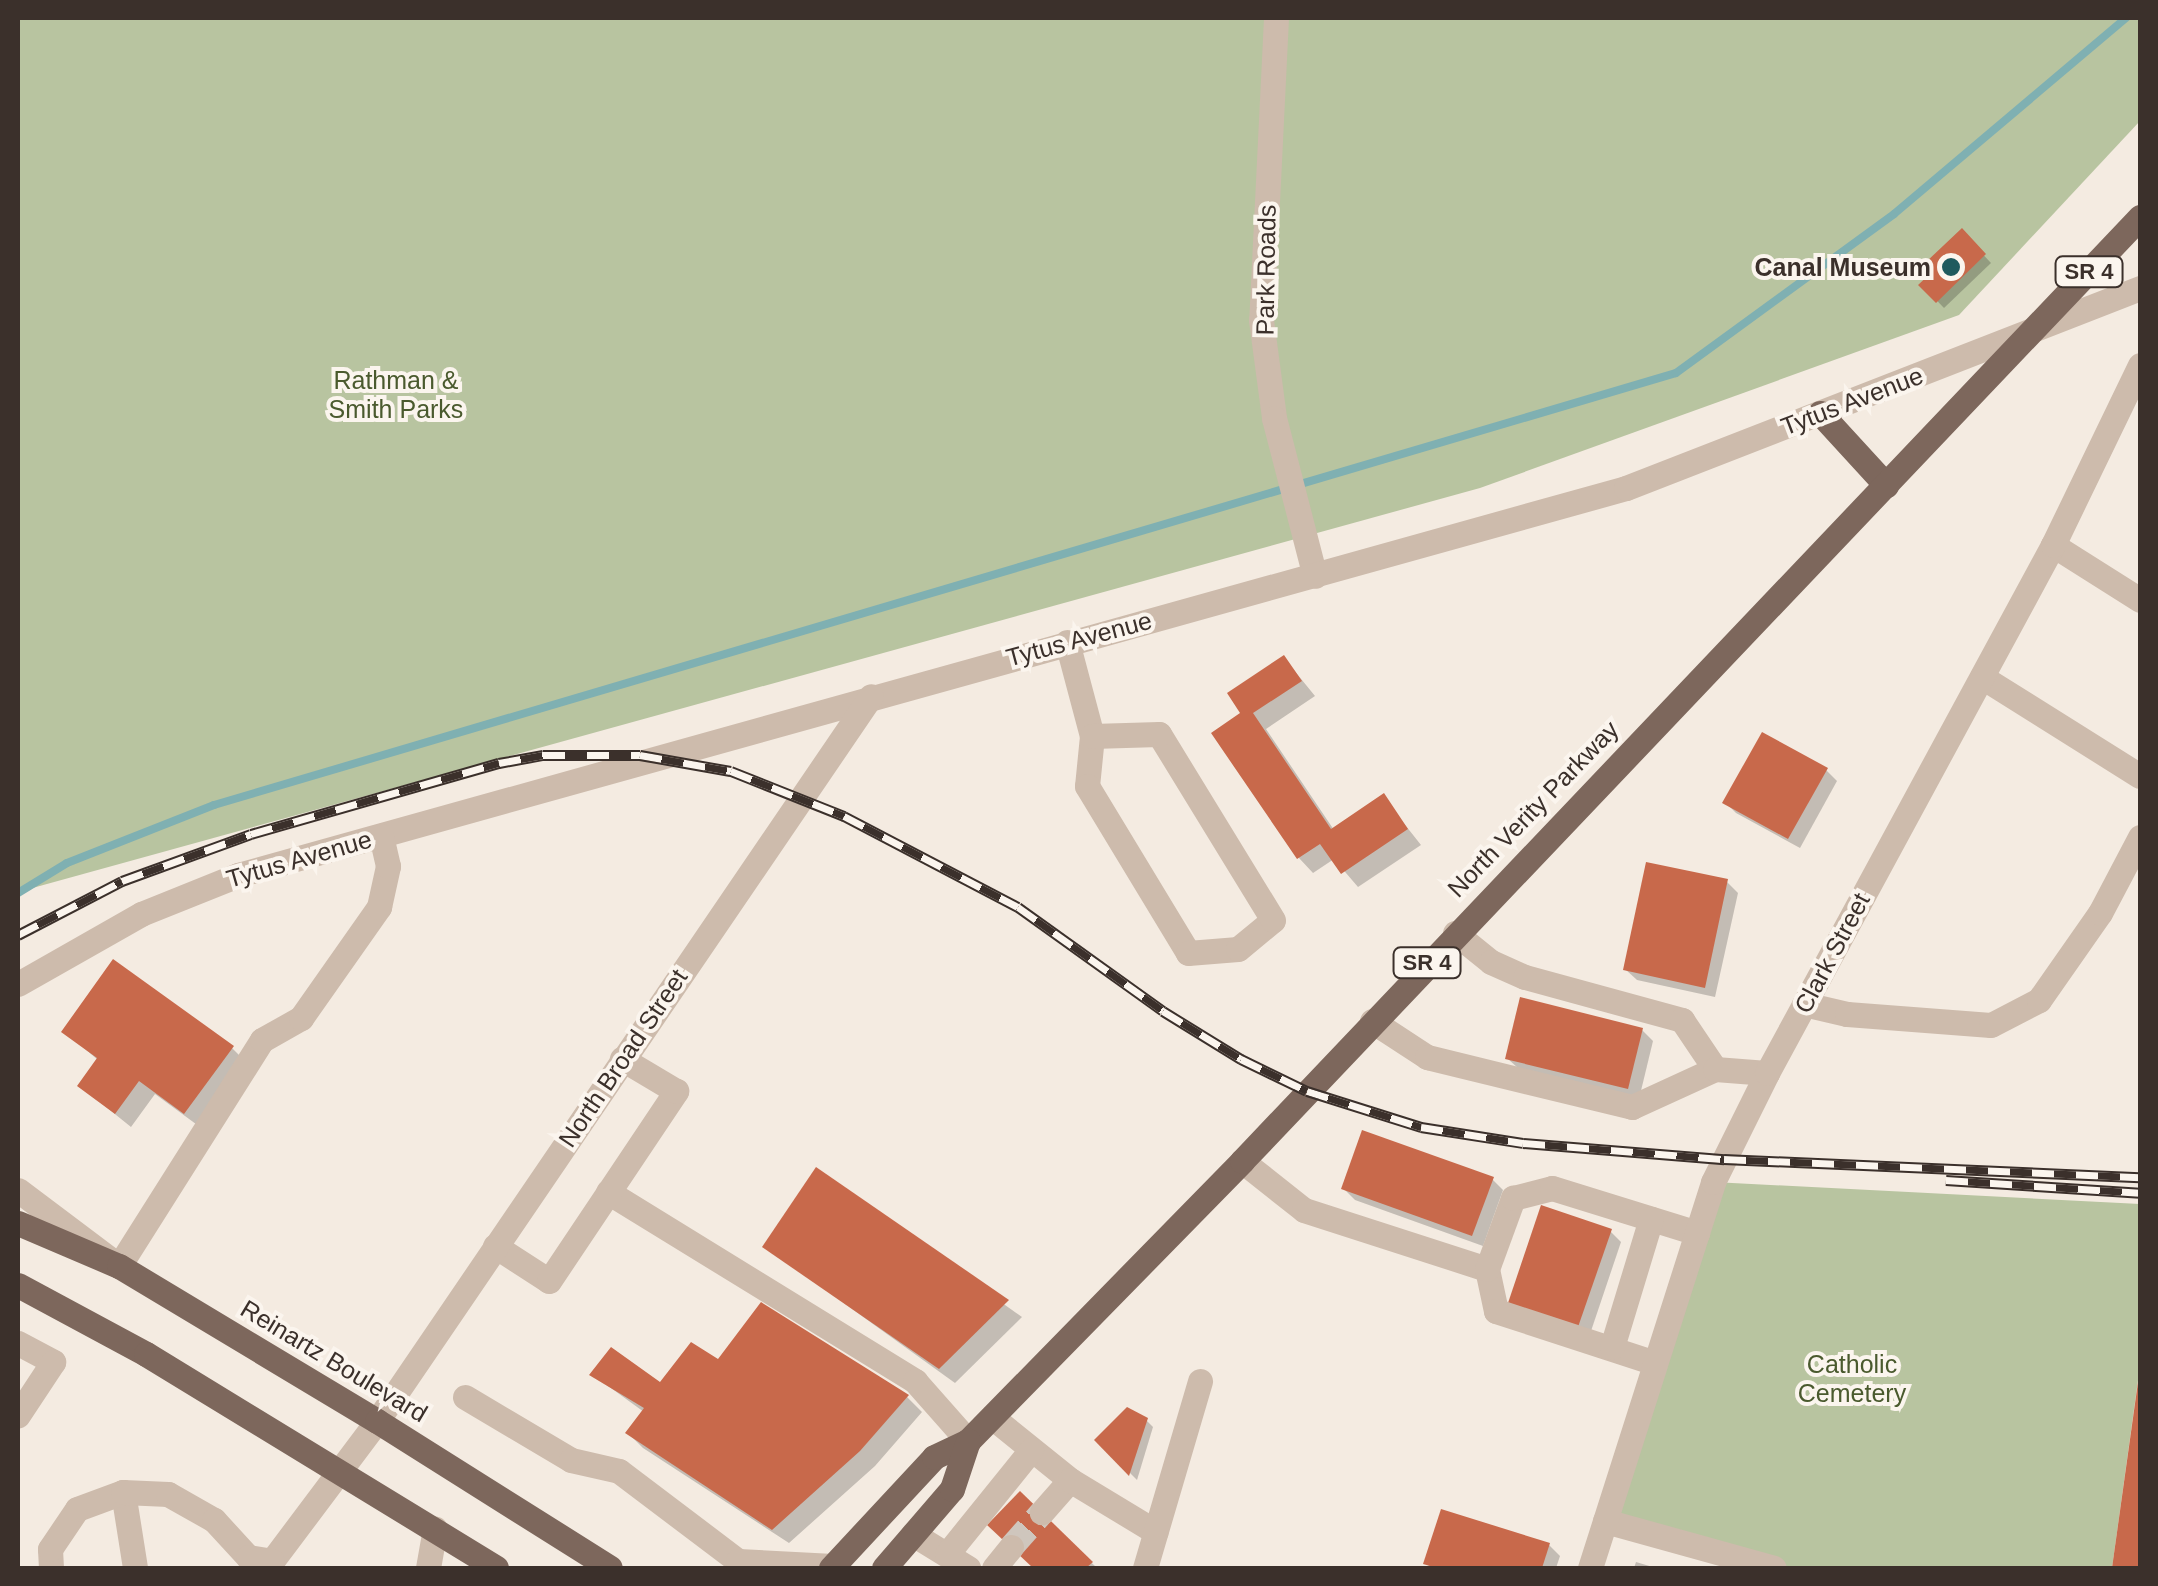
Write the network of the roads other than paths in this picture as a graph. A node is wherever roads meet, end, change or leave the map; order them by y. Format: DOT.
graph roads {
  1 [pos="1276,18"];
  2 [pos="2140,217"];
  3 [pos="2140,288"];
  4 [pos="2037,328"];
  5 [pos="2140,365"];
  6 [pos="1820,413"];
  7 [pos="1886,484"];
  8 [pos="2053,545"];
  9 [pos="1314,576"];
  10 [pos="2140,600"];
  11 [pos="1067,642"];
  12 [pos="1982,678"];
  13 [pos="872,696"];
  14 [pos="1092,736"];
  15 [pos="2140,776"];
  16 [pos="380,836"];
  17 [pos="2140,836"];
  18 [pos="1455,933"];
  19 [pos="18,984"];
  20 [pos="1804,1004"];
  21 [pos="1372,1022"];
  22 [pos="622,1059"];
  23 [pos="1715,1069"];
  24 [pos="1767,1074"];
  25 [pos="1242,1161"];
  26 [pos="18,1190"];
  27 [pos="608,1192"];
  28 [pos="1651,1219"];
  29 [pos="18,1223"];
  30 [pos="1697,1233"];
  31 [pos="496,1246"];
  32 [pos="119,1266"];
  33 [pos="1486,1269"];
  34 [pos="18,1285"];
  35 [pos="18,1343"];
  36 [pos="1612,1348"];
  37 [pos="1655,1363"];
  38 [pos="1200,1381"];
  39 [pos="466,1397"];
  40 [pos="18,1415"];
  41 [pos="992,1417"];
  42 [pos="377,1420"];
  43 [pos="968,1441"];
  44 [pos="1031,1450"];
  45 [pos="342,1470"];
  46 [pos="1070,1480"];
  47 [pos="122,1492"];
  48 [pos="1042,1512"];
  49 [pos="1605,1522"];
  50 [pos="435,1529"];
  51 [pos="1156,1532"];
  52 [pos="914,1534"];
  53 [pos="957,1561"];
  54 [pos="258,1564"];
  55 [pos="832,1567"];
  56 [pos="52,1568"];
  57 [pos="135,1568"];
  58 [pos="428,1568"];
  59 [pos="496,1568"];
  60 [pos="610,1568"];
  61 [pos="884,1568"];
  62 [pos="1145,1568"];
  63 [pos="1590,1568"];
  64 [pos="1774,1568"];
  1 -- 9 [label="street, Park Roads"];
  2 -- 4 [label="main road, North Verity Parkway / SR 4"];
  3 -- 4 [label="street, Tytus Avenue"];
  4 -- 6 [label="street, Tytus Avenue"];
  4 -- 7 [label="main road, North Verity Parkway / SR 4"];
  5 -- 8 [label="street, Clark Street"];
  6 -- 7 [label="main road"];
  6 -- 9 [label="street, Tytus Avenue"];
  7 -- 18 [label="main road, North Verity Parkway / SR 4"];
  8 -- 10 [label="street"];
  8 -- 12 [label="street, Clark Street"];
  9 -- 11 [label="street, Tytus Avenue"];
  11 -- 13 [label="street, Tytus Avenue"];
  11 -- 14 [label="street"];
  12 -- 15 [label="street"];
  12 -- 20 [label="street, Clark Street"];
  13 -- 16 [label="street, Tytus Avenue"];
  13 -- 22 [label="street, North Broad Street"];
  14 -- 14 [label="street"];
  16 -- 19 [label="street, Tytus Avenue"];
  16 -- 32 [label="street"];
  17 -- 20 [label="street"];
  18 -- 21 [label="main road, North Verity Parkway / SR 4"];
  18 -- 23 [label="street"];
  20 -- 24 [label="street, Clark Street"];
  21 -- 23 [label="street"];
  21 -- 25 [label="main road, North Verity Parkway / SR 4"];
  22 -- 27 [label="street"];
  22 -- 31 [label="street, North Broad Street"];
  23 -- 24 [label="street"];
  24 -- 30 [label="street, Clark Street"];
  25 -- 33 [label="street"];
  25 -- 41 [label="main road, North Verity Parkway / SR 4"];
  26 -- 32 [label="street"];
  27 -- 31 [label="street"];
  27 -- 43 [label="street"];
  28 -- 30 [label="street"];
  28 -- 33 [label="street"];
  28 -- 36 [label="street"];
  29 -- 32 [label="main road, Reinartz Boulevard"];
  30 -- 37 [label="street, Clark Street"];
  31 -- 42 [label="street, North Broad Street"];
  32 -- 42 [label="main road, Reinartz Boulevard"];
  33 -- 36 [label="street"];
  34 -- 45 [label="main road"];
  35 -- 40 [label="street"];
  36 -- 37 [label="street"];
  37 -- 49 [label="street, Clark Street"];
  38 -- 51 [label="street"];
  39 -- 55 [label="street"];
  41 -- 43 [label="main road, North Verity Parkway / SR 4"];
  41 -- 44 [label="street"];
  42 -- 45 [label="street, North Broad Street"];
  42 -- 60 [label="main road, Reinartz Boulevard"];
  43 -- 52 [label="main road, North Verity Parkway / SR 4"];
  43 -- 55 [label="main road, North Verity Parkway / SR 4"];
  44 -- 46 [label="street"];
  44 -- 53 [label="street"];
  45 -- 50 [label="main road"];
  45 -- 54 [label="street, North Broad Street"];
  46 -- 48 [label="street"];
  46 -- 51 [label="street"];
  47 -- 54 [label="street"];
  47 -- 56 [label="street"];
  47 -- 57 [label="street"];
  49 -- 63 [label="street, Clark Street"];
  49 -- 64 [label="street"];
  50 -- 58 [label="street"];
  50 -- 59 [label="main road"];
  51 -- 62 [label="street"];
  52 -- 53 [label="street"];
  52 -- 61 [label="main road, North Verity Parkway / SR 4"];
}
